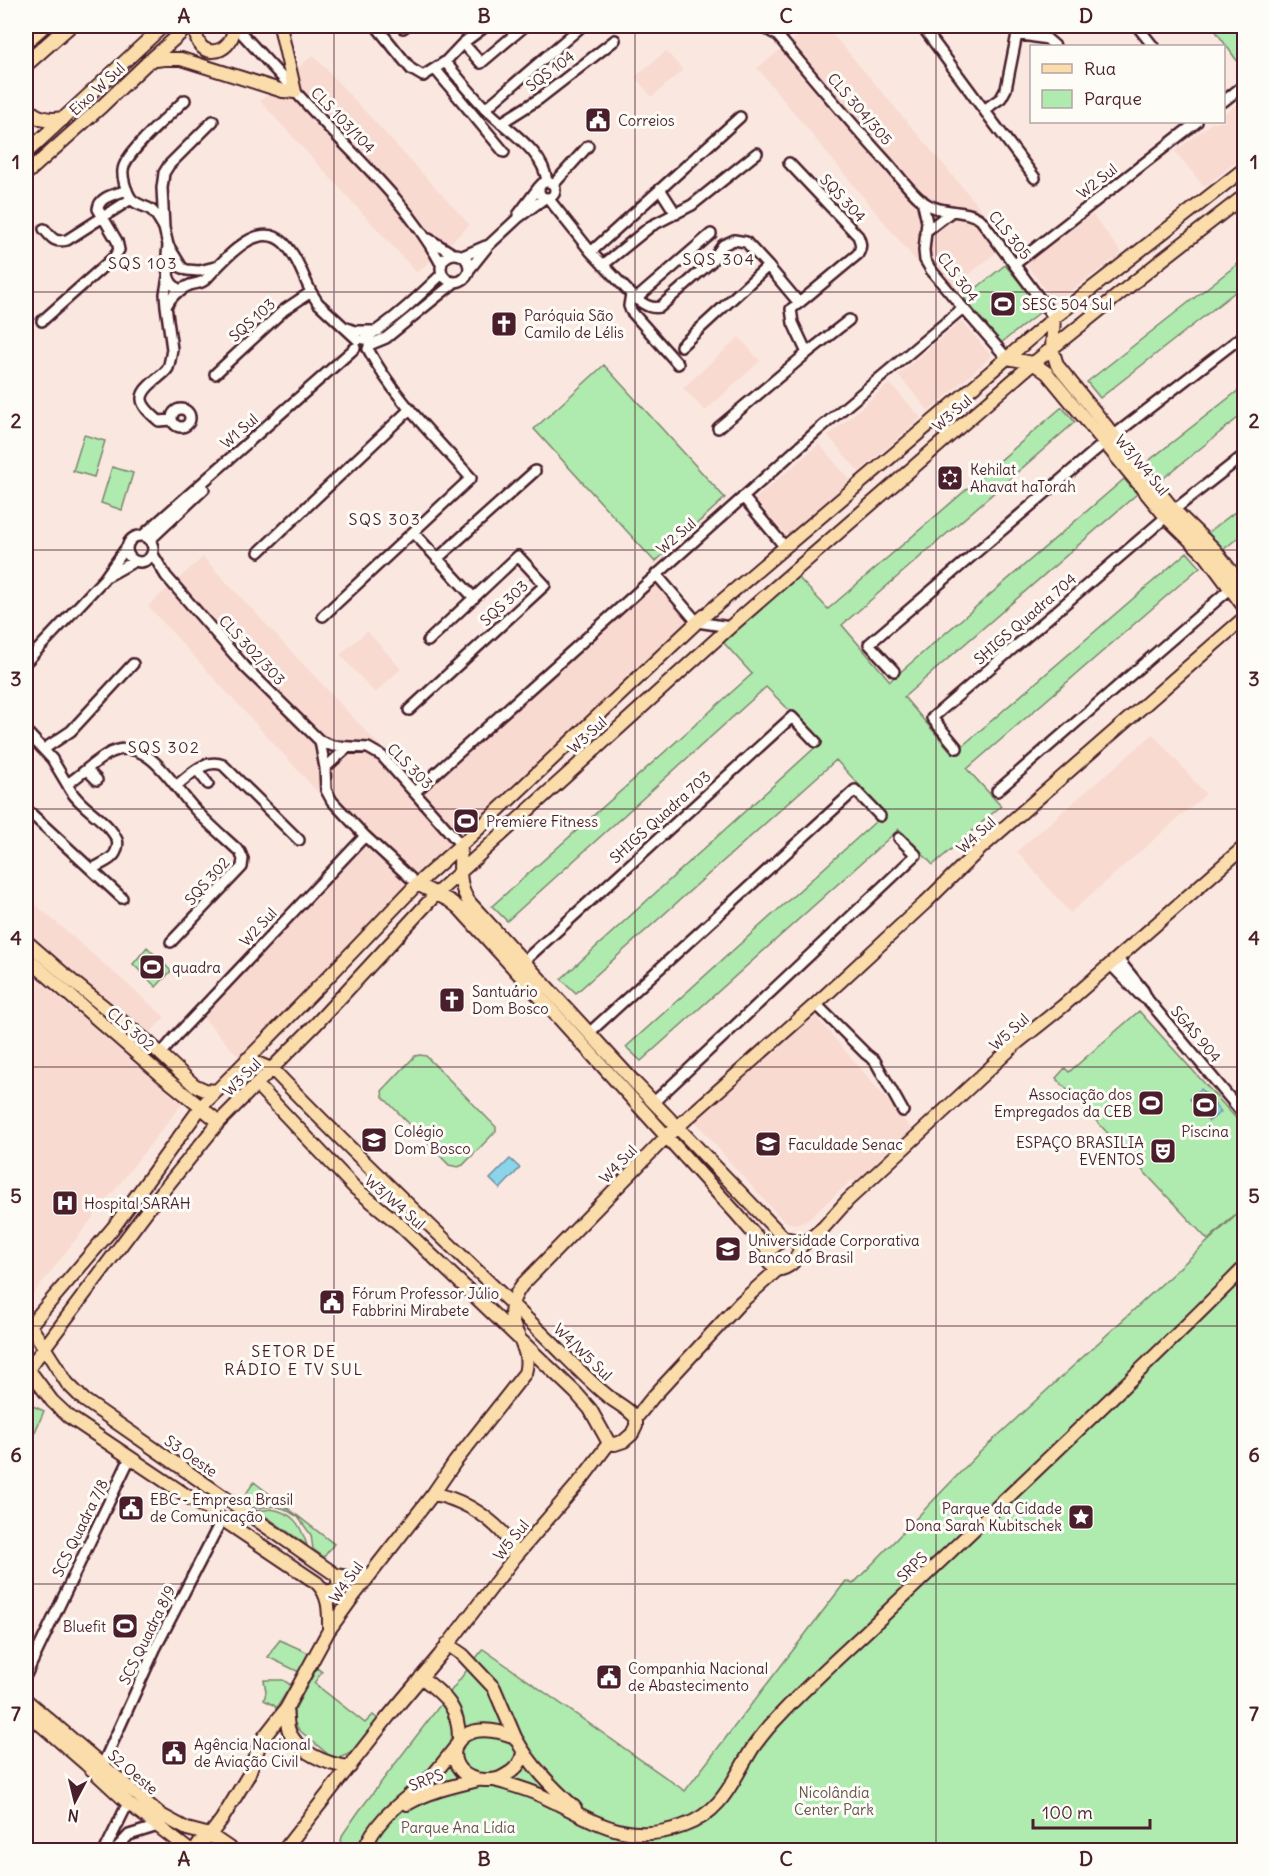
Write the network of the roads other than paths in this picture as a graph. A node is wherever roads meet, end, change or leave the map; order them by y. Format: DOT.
graph roads {
  1 [pos="43,26"];
  2 [pos="69,26"];
  3 [pos="163,26"];
  4 [pos="189,26"];
  5 [pos="197,26"];
  6 [pos="234,26"];
  7 [pos="280,26"];
  8 [pos="376,26"];
  9 [pos="486,26"];
  10 [pos="525,26"];
  11 [pos="582,26"];
  12 [pos="922,26"];
  13 [pos="1137,26"];
  14 [pos="769,28"];
  15 [pos="1015,30"];
  16 [pos="615,40"];
  17 [pos="26,41"];
  18 [pos="463,43"];
  19 [pos="1054,45"];
  20 [pos="1152,45"];
  21 [pos="148,62"];
  22 [pos="445,62"];
  23 [pos="26,64"];
  24 [pos="435,69"];
  25 [pos="1244,87"];
  26 [pos="295,92"];
  27 [pos="185,100"];
  28 [pos="1225,100"];
  29 [pos="26,107"];
  30 [pos="485,109"];
  31 [pos="984,110"];
  32 [pos="740,117"];
  33 [pos="62,119"];
  34 [pos="213,121"];
  35 [pos="501,123"];
  36 [pos="1196,123"];
  37 [pos="588,146"];
  38 [pos="504,152"];
  39 [pos="26,153"];
  40 [pos="757,153"];
  41 [pos="789,163"];
  42 [pos="1245,169"];
  43 [pos="26,174"];
  44 [pos="1035,178"];
  45 [pos="660,189"];
  46 [pos="548,190"];
  47 [pos="129,195"];
  48 [pos="1245,196"];
  49 [pos="922,200"];
  50 [pos="163,201"];
  51 [pos="151,210"];
  52 [pos="951,212"];
  53 [pos="675,214"];
  54 [pos="103,217"];
  55 [pos="621,225"];
  56 [pos="164,228"];
  57 [pos="44,229"];
  58 [pos="925,232"];
  59 [pos="711,234"];
  60 [pos="1155,237"];
  61 [pos="427,238"];
  62 [pos="606,238"];
  63 [pos="632,242"];
  64 [pos="168,245"];
  65 [pos="489,245"];
  66 [pos="619,251"];
  67 [pos="591,252"];
  68 [pos="458,255"];
  69 [pos="1163,259"];
  70 [pos="1015,264"];
  71 [pos="603,265"];
  72 [pos="768,266"];
  73 [pos="215,267"];
  74 [pos="184,268"];
  75 [pos="442,269"];
  76 [pos="469,270"];
  77 [pos="168,275"];
  78 [pos="455,282"];
  79 [pos="185,288"];
  80 [pos="311,292"];
  81 [pos="633,296"];
  82 [pos="799,303"];
  83 [pos="166,306"];
  84 [pos="963,308"];
  85 [pos="1054,318"];
  86 [pos="849,320"];
  87 [pos="42,321"];
  88 [pos="342,326"];
  89 [pos="378,331"];
  90 [pos="1245,335"];
  91 [pos="361,346"];
  92 [pos="681,346"];
  93 [pos="1052,348"];
  94 [pos="807,353"];
  95 [pos="1007,358"];
  96 [pos="1033,363"];
  97 [pos="678,364"];
  98 [pos="215,374"];
  99 [pos="1077,400"];
  100 [pos="410,409"];
  101 [pos="172,420"];
  102 [pos="718,428"];
  103 [pos="1109,440"];
  104 [pos="897,451"];
  105 [pos="1245,455"];
  106 [pos="536,471"];
  107 [pos="907,472"];
  108 [pos="743,497"];
  109 [pos="1170,513"];
  110 [pos="413,532"];
  111 [pos="146,538"];
  112 [pos="785,547"];
  113 [pos="126,548"];
  114 [pos="259,552"];
  115 [pos="152,553"];
  116 [pos="437,559"];
  117 [pos="139,561"];
  118 [pos="656,574"];
  119 [pos="166,576"];
  120 [pos="104,579"];
  121 [pos="1240,586"];
  122 [pos="474,598"];
  123 [pos="1245,610"];
  124 [pos="323,616"];
  125 [pos="1245,618"];
  126 [pos="697,622"];
  127 [pos="730,627"];
  128 [pos="428,641"];
  129 [pos="26,662"];
  130 [pos="133,664"];
  131 [pos="894,671"];
  132 [pos="410,710"];
  133 [pos="26,731"];
  134 [pos="320,741"];
  135 [pos="816,742"];
  136 [pos="568,745"];
  137 [pos="348,747"];
  138 [pos="957,748"];
  139 [pos="44,750"];
  140 [pos="575,766"];
  141 [pos="325,768"];
  142 [pos="87,770"];
  143 [pos="196,770"];
  144 [pos="97,780"];
  145 [pos="67,784"];
  146 [pos="208,784"];
  147 [pos="176,786"];
  148 [pos="997,791"];
  149 [pos="415,792"];
  150 [pos="26,809"];
  151 [pos="880,816"];
  152 [pos="365,836"];
  153 [pos="899,838"];
  154 [pos="298,840"];
  155 [pos="461,845"];
  156 [pos="1245,847"];
  157 [pos="92,868"];
  158 [pos="460,872"];
  159 [pos="417,884"];
  160 [pos="436,894"];
  161 [pos="122,898"];
  162 [pos="490,934"];
  163 [pos="26,941"];
  164 [pos="171,942"];
  165 [pos="26,957"];
  166 [pos="1114,961"];
  167 [pos="523,962"];
  168 [pos="332,973"];
  169 [pos="349,986"];
  170 [pos="552,1002"];
  171 [pos="816,1004"];
  172 [pos="589,1033"];
  173 [pos="173,1039"];
  174 [pos="149,1043"];
  175 [pos="161,1054"];
  176 [pos="247,1059"];
  177 [pos="271,1069"];
  178 [pos="160,1074"];
  179 [pos="256,1084"];
  180 [pos="217,1090"];
  181 [pos="654,1102"];
  182 [pos="201,1107"];
  183 [pos="903,1111"];
  184 [pos="1245,1115"];
  185 [pos="219,1122"];
  186 [pos="677,1126"];
  187 [pos="328,1127"];
  188 [pos="666,1137"];
  189 [pos="311,1142"];
  190 [pos="343,1142"];
  191 [pos="323,1154"];
  192 [pos="152,1173"];
  193 [pos="400,1197"];
  194 [pos="149,1208"];
  195 [pos="412,1208"];
  196 [pos="385,1213"];
  197 [pos="399,1224"];
  198 [pos="784,1238"];
  199 [pos="800,1247"];
  200 [pos="769,1251"];
  201 [pos="1245,1268"];
  202 [pos="777,1270"];
  203 [pos="495,1287"];
  204 [pos="482,1303"];
  205 [pos="512,1304"];
  206 [pos="27,1324"];
  207 [pos="518,1338"];
  208 [pos="44,1347"];
  209 [pos="26,1369"];
  210 [pos="590,1380"];
  211 [pos="576,1393"];
  212 [pos="636,1418"];
  213 [pos="609,1443"];
  214 [pos="130,1458"];
  215 [pos="433,1494"];
  216 [pos="222,1519"];
  217 [pos="515,1557"];
  218 [pos="370,1574"];
  219 [pos="336,1575"];
  220 [pos="324,1591"];
  221 [pos="329,1630"];
  222 [pos="447,1644"];
  223 [pos="26,1675"];
  224 [pos="421,1677"];
  225 [pos="26,1700"];
  226 [pos="286,1709"];
  227 [pos="26,1712"];
  228 [pos="515,1737"];
  229 [pos="456,1744"];
  230 [pos="523,1752"];
  231 [pos="102,1766"];
  232 [pos="350,1767"];
  233 [pos="479,1780"];
  234 [pos="495,1780"];
  235 [pos="129,1804"];
  236 [pos="154,1809"];
  237 [pos="387,1814"];
  238 [pos="587,1819"];
  239 [pos="158,1826"];
  240 [pos="210,1835"];
  241 [pos="105,1851"];
  242 [pos="115,1851"];
  243 [pos="189,1851"];
  244 [pos="195,1851"];
  245 [pos="232,1851"];
  246 [pos="285,1851"];
  247 [pos="364,1851"];
  1 -- 17 [label="highway"];
  2 -- 23 [label="highway"];
  3 -- 33 [label="main road, Eixo W Sul"];
  4 -- 21 [label="main road, Eixo W Sul"];
  5 -- 6 [label="main road"];
  6 -- 26 [label="street, CLS 103/104"];
  7 -- 26 [label="main road"];
  8 -- 24 [label="street"];
  9 -- 18 [label="street"];
  10 -- 18 [label="street"];
  11 -- 30 [label="street, SQS 104"];
  12 -- 31 [label="street"];
  13 -- 20 [label="street"];
  14 -- 49 [label="street, CLS 304/305"];
  15 -- 19 [label="street"];
  15 -- 31 [label="street"];
  16 -- 35 [label="street, SQS 104"];
  18 -- 22 [label="street"];
  21 -- 26 [label="main road"];
  21 -- 43 [label="main road, Eixo W Sul"];
  22 -- 24 [label="street"];
  22 -- 30 [label="street"];
  24 -- 38 [label="street"];
  25 -- 28 [label="street"];
  26 -- 61 [label="street, CLS 103/104"];
  27 -- 47 [label="street"];
  29 -- 33 [label="highway"];
  30 -- 35 [label="street"];
  31 -- 44 [label="street"];
  32 -- 45 [label="street"];
  33 -- 39 [label="main road, Eixo W Sul"];
  34 -- 50 [label="street"];
  35 -- 46 [label="street"];
  36 -- 70 [label="street, W2 Sul"];
  37 -- 46 [label="street"];
  40 -- 53 [label="street"];
  41 -- 82 [label="street, SQS 304"];
  42 -- 60 [label="main road, W3 Sul"];
  45 -- 53 [label="street"];
  45 -- 55 [label="street"];
  46 -- 65 [label="street"];
  46 -- 67 [label="street"];
  47 -- 51 [label="street"];
  47 -- 54 [label="street"];
  47 -- 54 [label="street"];
  48 -- 69 [label="main road, W3 Sul"];
  49 -- 52 [label="street, CLS 305"];
  49 -- 58 [label="street, CLS 304"];
  50 -- 51 [label="street"];
  50 -- 56 [label="street"];
  51 -- 56 [label="street"];
  52 -- 58 [label="street"];
  52 -- 70 [label="street, CLS 305"];
  53 -- 63 [label="street"];
  54 -- 57 [label="street"];
  54 -- 87 [label="street"];
  55 -- 62 [label="street"];
  55 -- 63 [label="street"];
  56 -- 64 [label="street"];
  58 -- 84 [label="street, CLS 304"];
  59 -- 81 [label="street"];
  60 -- 69 [label="main road"];
  60 -- 85 [label="main road, W3 Sul"];
  61 -- 68 [label="street, CLS 103/104"];
  61 -- 75 [label="street, CLS 103/104"];
  62 -- 66 [label="street"];
  62 -- 67 [label="street"];
  63 -- 66 [label="street"];
  64 -- 74 [label="street"];
  64 -- 77 [label="street"];
  65 -- 68 [label="street"];
  65 -- 76 [label="street"];
  66 -- 71 [label="street"];
  67 -- 71 [label="street"];
  68 -- 75 [label="street"];
  68 -- 76 [label="street"];
  69 -- 93 [label="main road, W3 Sul"];
  70 -- 85 [label="street, CLS 305"];
  71 -- 81 [label="street"];
  72 -- 81 [label="street"];
  72 -- 82 [label="street"];
  72 -- 92 [label="street"];
  73 -- 74 [label="street"];
  73 -- 79 [label="street"];
  73 -- 80 [label="street"];
  74 -- 77 [label="street"];
  74 -- 79 [label="street"];
  75 -- 78 [label="street"];
  75 -- 89 [label="street, W1 Sul"];
  76 -- 78 [label="street"];
  77 -- 79 [label="street"];
  77 -- 83 [label="street"];
  78 -- 91 [label="street, W1 Sul"];
  79 -- 83 [label="street"];
  80 -- 88 [label="street"];
  80 -- 98 [label="street, SQS 103"];
  81 -- 97 [label="street"];
  82 -- 94 [label="street"];
  83 -- 101 [label="street"];
  84 -- 95 [label="street, CLS 304"];
  84 -- 108 [label="street, W2 Sul"];
  85 -- 93 [label="main road, W3/W4 Sul"];
  85 -- 95 [label="main road, W3 Sul"];
  86 -- 94 [label="street"];
  88 -- 89 [label="street"];
  88 -- 91 [label="street"];
  89 -- 91 [label="street, W1 Sul"];
  90 -- 103 [label="street"];
  91 -- 100 [label="street"];
  91 -- 111 [label="street, W1 Sul"];
  93 -- 96 [label="main road, W3 Sul"];
  93 -- 99 [label="main road, W3/W4 Sul"];
  94 -- 102 [label="street"];
  95 -- 96 [label="main road"];
  95 -- 104 [label="main road, W3 Sul"];
  96 -- 99 [label="main road, W3/W4 Sul"];
  96 -- 107 [label="main road, W3 Sul"];
  99 -- 103 [label="main road, W3/W4 Sul"];
  100 -- 110 [label="street"];
  100 -- 114 [label="street"];
  103 -- 109 [label="main road, W3/W4 Sul"];
  103 -- 131 [label="street"];
  104 -- 107 [label="main road"];
  104 -- 112 [label="main road, W3 Sul"];
  105 -- 109 [label="street"];
  106 -- 116 [label="street"];
  107 -- 127 [label="main road, W3 Sul"];
  108 -- 112 [label="street"];
  108 -- 118 [label="street, W2 Sul"];
  109 -- 121 [label="main road, W3/W4 Sul"];
  109 -- 138 [label="street, SHIGS Quadra 704"];
  110 -- 116 [label="street, SQS 303"];
  110 -- 124 [label="street"];
  111 -- 113 [label="street"];
  111 -- 115 [label="street"];
  112 -- 126 [label="main road, W3 Sul"];
  113 -- 117 [label="street"];
  113 -- 120 [label="street"];
  115 -- 117 [label="street"];
  115 -- 119 [label="street, CLS 302/303"];
  116 -- 122 [label="street, SQS 303"];
  117 -- 119 [label="street, CLS 302/303"];
  117 -- 120 [label="street"];
  118 -- 126 [label="street"];
  118 -- 149 [label="street, W2 Sul"];
  119 -- 134 [label="street, CLS 302/303"];
  120 -- 129 [label="street"];
  121 -- 123 [label="main road, W3/W4 Sul"];
  121 -- 148 [label="street"];
  122 -- 128 [label="street, SQS 303"];
  122 -- 132 [label="street, SQS 303"];
  125 -- 171 [label="main road, W4 Sul"];
  126 -- 127 [label="street"];
  126 -- 136 [label="main road, W3 Sul"];
  127 -- 140 [label="main road, W3 Sul"];
  130 -- 139 [label="street"];
  133 -- 139 [label="street"];
  134 -- 137 [label="street, CLS 303"];
  134 -- 141 [label="street"];
  135 -- 167 [label="street, SHIGS Quadra 703"];
  136 -- 140 [label="main road"];
  136 -- 155 [label="main road, W3 Sul"];
  137 -- 141 [label="street"];
  137 -- 149 [label="street, CLS 303"];
  139 -- 145 [label="street"];
  140 -- 158 [label="main road, W3 Sul"];
  141 -- 152 [label="street"];
  142 -- 144 [label="street"];
  142 -- 145 [label="street, SQS 302"];
  142 -- 147 [label="street, SQS 302"];
  143 -- 146 [label="street"];
  143 -- 147 [label="street"];
  143 -- 154 [label="street"];
  145 -- 157 [label="street"];
  147 -- 164 [label="street, SQS 302"];
  149 -- 155 [label="street, CLS 303"];
  150 -- 157 [label="street"];
  151 -- 172 [label="street"];
  152 -- 159 [label="street"];
  152 -- 173 [label="street, W2 Sul"];
  153 -- 181 [label="street"];
  155 -- 158 [label="main road"];
  155 -- 159 [label="main road, W3 Sul"];
  156 -- 166 [label="main road, W5 Sul"];
  157 -- 161 [label="street"];
  158 -- 160 [label="main road, W3 Sul"];
  158 -- 162 [label="main road"];
  159 -- 160 [label="main road"];
  159 -- 168 [label="main road, W3 Sul"];
  160 -- 162 [label="main road"];
  160 -- 169 [label="main road, W3 Sul"];
  162 -- 167 [label="main road"];
  162 -- 170 [label="main road"];
  163 -- 174 [label="main road, CLS 302"];
  165 -- 178 [label="main road, CLS 302"];
  166 -- 184 [label="street, SGAS 904"];
  166 -- 199 [label="main road, W5 Sul"];
  167 -- 170 [label="main road"];
  168 -- 169 [label="main road"];
  168 -- 176 [label="main road, W3 Sul"];
  169 -- 177 [label="main road, W3 Sul"];
  170 -- 172 [label="main road"];
  170 -- 188 [label="main road"];
  171 -- 183 [label="street"];
  171 -- 186 [label="main road, W4 Sul"];
  172 -- 181 [label="main road"];
  173 -- 174 [label="street"];
  173 -- 175 [label="street, W2 Sul"];
  174 -- 175 [label="main road, CLS 302"];
  175 -- 178 [label="main road"];
  175 -- 180 [label="main road, CLS 302"];
  176 -- 177 [label="main road, W3/W4 Sul"];
  176 -- 180 [label="main road, W3 Sul"];
  177 -- 179 [label="main road, W3 Sul"];
  177 -- 187 [label="main road, W3/W4 Sul"];
  178 -- 182 [label="main road, CLS 302"];
  179 -- 185 [label="main road, W3 Sul"];
  179 -- 189 [label="main road, W3/W4 Sul"];
  180 -- 182 [label="main road, W3 Sul"];
  181 -- 186 [label="main road"];
  182 -- 185 [label="main road, CLS 302"];
  182 -- 192 [label="main road, W3 Sul"];
  185 -- 194 [label="main road, W3 Sul"];
  186 -- 188 [label="main road, W4 Sul"];
  186 -- 198 [label="main road"];
  187 -- 189 [label="main road"];
  187 -- 190 [label="main road, W3/W4 Sul"];
  188 -- 200 [label="main road"];
  188 -- 205 [label="main road, W4 Sul"];
  189 -- 191 [label="main road, W3/W4 Sul"];
  190 -- 191 [label="main road"];
  190 -- 193 [label="main road, W3/W4 Sul"];
  191 -- 196 [label="main road, W3/W4 Sul"];
  192 -- 194 [label="main road"];
  192 -- 206 [label="main road, W3 Sul"];
  193 -- 195 [label="main road, W3/W4 Sul"];
  193 -- 196 [label="main road"];
  194 -- 208 [label="main road, W3 Sul"];
  195 -- 197 [label="main road"];
  195 -- 203 [label="main road, W3/W4 Sul"];
  196 -- 197 [label="main road, W3/W4 Sul"];
  197 -- 204 [label="main road, W3/W4 Sul"];
  198 -- 199 [label="main road"];
  198 -- 200 [label="main road"];
  199 -- 202 [label="main road"];
  200 -- 202 [label="main road"];
  201 -- 238 [label="main road, SRPS"];
  202 -- 212 [label="main road, W5 Sul"];
  203 -- 204 [label="main road"];
  203 -- 205 [label="main road, W3/W4 Sul"];
  204 -- 207 [label="main road, W3/W4 Sul"];
  205 -- 207 [label="main road, W4 Sul"];
  205 -- 210 [label="main road, W4/W5 Sul"];
  206 -- 208 [label="main road, S3 Oeste"];
  207 -- 211 [label="main road"];
  207 -- 215 [label="main road, W4 Sul"];
  208 -- 209 [label="main road, W3 Sul"];
  208 -- 219 [label="main road, S3 Oeste"];
  209 -- 214 [label="main road"];
  210 -- 211 [label="main road"];
  210 -- 212 [label="main road, W4/W5 Sul"];
  211 -- 213 [label="main road"];
  212 -- 213 [label="main road, W5 Sul"];
  213 -- 217 [label="main road, W5 Sul"];
  214 -- 216 [label="main road"];
  214 -- 223 [label="street, SCS Quadra 7/8"];
  215 -- 217 [label="main road"];
  215 -- 218 [label="main road, W4 Sul"];
  216 -- 220 [label="main road"];
  216 -- 231 [label="street, SCS Quadra 8/9"];
  217 -- 222 [label="main road, W5 Sul"];
  218 -- 219 [label="main road"];
  218 -- 221 [label="main road, W4 Sul"];
  219 -- 220 [label="main road"];
  220 -- 221 [label="main road"];
  221 -- 226 [label="main road, W4 Sul"];
  222 -- 224 [label="main road, W5 Sul"];
  222 -- 228 [label="main road"];
  224 -- 229 [label="main road"];
  224 -- 232 [label="main road, W5 Sul"];
  225 -- 231 [label="main road, S2 Oeste"];
  226 -- 232 [label="main road"];
  226 -- 240 [label="main road, W4 Sul"];
  227 -- 235 [label="main road, S2 Oeste"];
  228 -- 229 [label="main road"];
  228 -- 230 [label="main road"];
  229 -- 233 [label="main road"];
  229 -- 237 [label="main road, SRPS"];
  230 -- 234 [label="main road"];
  230 -- 238 [label="main road, SRPS"];
  231 -- 236 [label="main road, S2 Oeste"];
  232 -- 246 [label="main road, W5 Sul"];
  233 -- 234 [label="main road"];
  233 -- 237 [label="main road, SRPS"];
  234 -- 238 [label="main road, SRPS"];
  235 -- 236 [label="main road"];
  235 -- 239 [label="main road, S2 Oeste"];
  235 -- 241 [label="street"];
  236 -- 240 [label="main road, S2 Oeste"];
  237 -- 247 [label="main road, SRPS"];
  239 -- 242 [label="street"];
  239 -- 243 [label="main road, S2 Oeste"];
  240 -- 244 [label="main road, W4 Sul"];
  240 -- 245 [label="main road, S2 Oeste"];
}
